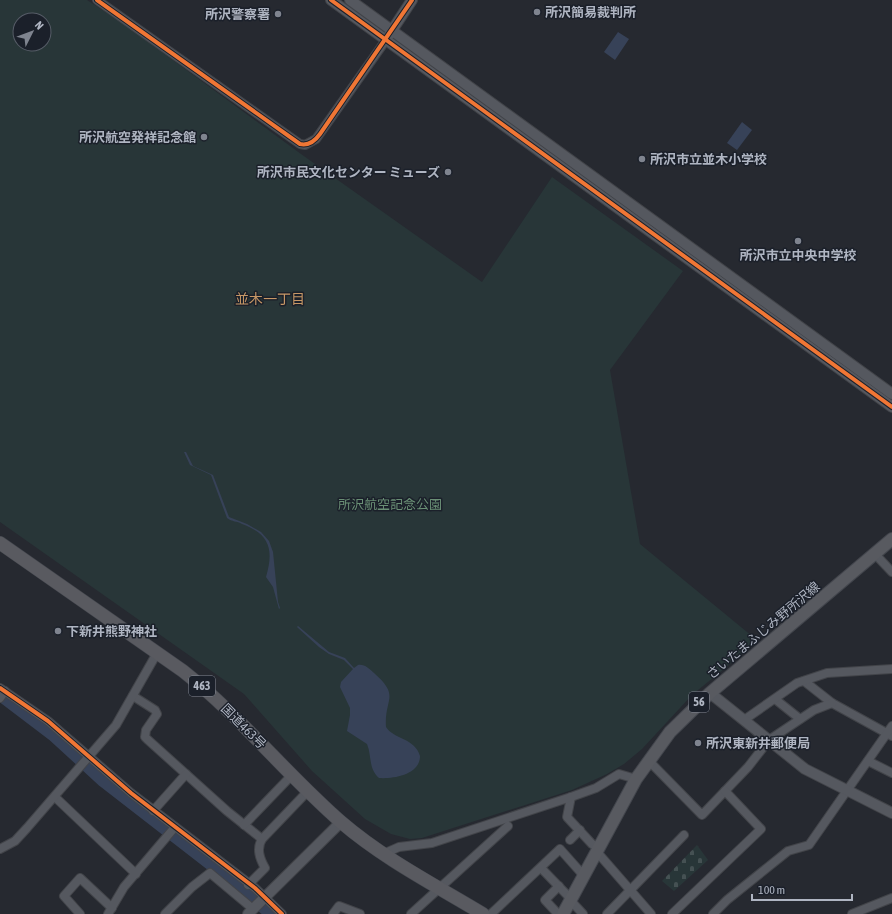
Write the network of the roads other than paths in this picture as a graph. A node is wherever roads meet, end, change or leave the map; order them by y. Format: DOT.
graph roads {
  1 [pos="331,0"];
  2 [pos="350,0"];
  3 [pos="412,0"];
  4 [pos="100,1"];
  5 [pos="392,30"];
  6 [pos="386,40"];
  7 [pos="892,394"];
  8 [pos="892,407"];
  9 [pos="892,539"];
  10 [pos="0,543"];
  11 [pos="875,554"];
  12 [pos="892,572"];
  13 [pos="157,653"];
  14 [pos="892,669"];
  15 [pos="804,681"];
  16 [pos="2,693"];
  17 [pos="710,693"];
  18 [pos="133,696"];
  19 [pos="775,699"];
  20 [pos="832,703"];
  21 [pos="800,719"];
  22 [pos="744,720"];
  23 [pos="890,732"];
  24 [pos="769,740"];
  25 [pos="648,760"];
  26 [pos="85,761"];
  27 [pos="868,761"];
  28 [pos="892,773"];
  29 [pos="186,774"];
  30 [pos="292,775"];
  31 [pos="636,779"];
  32 [pos="847,790"];
  33 [pos="308,791"];
  34 [pos="725,792"];
  35 [pos="55,797"];
  36 [pos="571,797"];
  37 [pos="153,811"];
  38 [pos="892,813"];
  39 [pos="341,822"];
  40 [pos="244,825"];
  41 [pos="508,826"];
  42 [pos="174,828"];
  43 [pos="580,830"];
  44 [pos="684,835"];
  45 [pos="262,840"];
  46 [pos="570,840"];
  47 [pos="0,849"];
  48 [pos="598,850"];
  49 [pos="383,854"];
  50 [pos="541,868"];
  51 [pos="136,874"];
  52 [pos="584,876"];
  53 [pos="248,885"];
  54 [pos="559,886"];
  55 [pos="439,887"];
  56 [pos="631,889"];
  57 [pos="892,898"];
  58 [pos="571,900"];
  59 [pos="256,905"];
  60 [pos="110,911"];
  61 [pos="80,914"];
  62 [pos="165,914"];
  63 [pos="282,914"];
  64 [pos="333,914"];
  65 [pos="360,914"];
  66 [pos="411,914"];
  67 [pos="483,914"];
  68 [pos="491,914"];
  69 [pos="558,914"];
  70 [pos="563,914"];
  71 [pos="583,914"];
  72 [pos="607,914"];
  73 [pos="651,914"];
  74 [pos="672,914"];
  75 [pos="713,914"];
  76 [pos="852,914"];
  1 -- 6 [label="street"];
  2 -- 5 [label="street"];
  3 -- 5 [label="street"];
  4 -- 6 [label="street"];
  5 -- 6 [label="street"];
  5 -- 7 [label="street"];
  6 -- 8 [label="street"];
  9 -- 11 [label="main road, さいたまふじみ野所沢線 / 56"];
  10 -- 13 [label="highway, 国道463号 / 463"];
  11 -- 12 [label="street"];
  11 -- 17 [label="main road, さいたまふじみ野所沢線 / 56"];
  13 -- 18 [label="street"];
  13 -- 30 [label="highway, 国道463号 / 463"];
  14 -- 15 [label="street"];
  15 -- 19 [label="street"];
  15 -- 20 [label="street"];
  16 -- 26 [label="street"];
  17 -- 22 [label="street"];
  17 -- 25 [label="main road, さいたまふじみ野所沢線 / 56"];
  18 -- 26 [label="street"];
  18 -- 29 [label="street"];
  19 -- 21 [label="street"];
  19 -- 22 [label="street"];
  20 -- 21 [label="street"];
  20 -- 23 [label="street"];
  21 -- 24 [label="street"];
  22 -- 24 [label="street"];
  23 -- 27 [label="street"];
  24 -- 32 [label="street"];
  24 -- 34 [label="street"];
  25 -- 31 [label="main road, さいたまふじみ野所沢線 / 56"];
  25 -- 34 [label="street"];
  26 -- 35 [label="street"];
  26 -- 37 [label="street"];
  27 -- 28 [label="street"];
  27 -- 32 [label="street"];
  29 -- 37 [label="street"];
  29 -- 40 [label="street"];
  30 -- 33 [label="highway, 国道463号 / 463"];
  30 -- 40 [label="street"];
  31 -- 36 [label="street"];
  31 -- 48 [label="main road, さいたまふじみ野所沢線 / 56"];
  32 -- 38 [label="street"];
  32 -- 75 [label="street"];
  33 -- 39 [label="highway, 国道463号 / 463"];
  33 -- 45 [label="street"];
  34 -- 74 [label="street"];
  35 -- 47 [label="street"];
  35 -- 51 [label="street"];
  36 -- 43 [label="street"];
  36 -- 49 [label="street"];
  37 -- 42 [label="street"];
  39 -- 49 [label="highway, 国道463号 / 463"];
  39 -- 59 [label="street"];
  40 -- 45 [label="street"];
  41 -- 55 [label="street"];
  42 -- 51 [label="street"];
  42 -- 53 [label="street"];
  43 -- 46 [label="street"];
  43 -- 48 [label="street"];
  44 -- 56 [label="street"];
  45 -- 53 [label="street"];
  48 -- 52 [label="main road, さいたまふじみ野所沢線 / 56"];
  48 -- 56 [label="street"];
  49 -- 55 [label="highway, 国道463号 / 463"];
  50 -- 52 [label="street"];
  50 -- 54 [label="street"];
  50 -- 68 [label="street"];
  51 -- 60 [label="street"];
  52 -- 58 [label="main road, さいたまふじみ野所沢線 / 56"];
  53 -- 59 [label="street"];
  54 -- 58 [label="street"];
  54 -- 69 [label="street"];
  55 -- 66 [label="street"];
  55 -- 67 [label="highway, 国道463号 / 463"];
  56 -- 72 [label="street"];
  56 -- 73 [label="street"];
  57 -- 76 [label="street"];
  58 -- 70 [label="main road, さいたまふじみ野所沢線 / 56"];
  58 -- 71 [label="street"];
  59 -- 62 [label="street"];
  59 -- 63 [label="street"];
  60 -- 61 [label="street"];
  64 -- 65 [label="street"];
}
